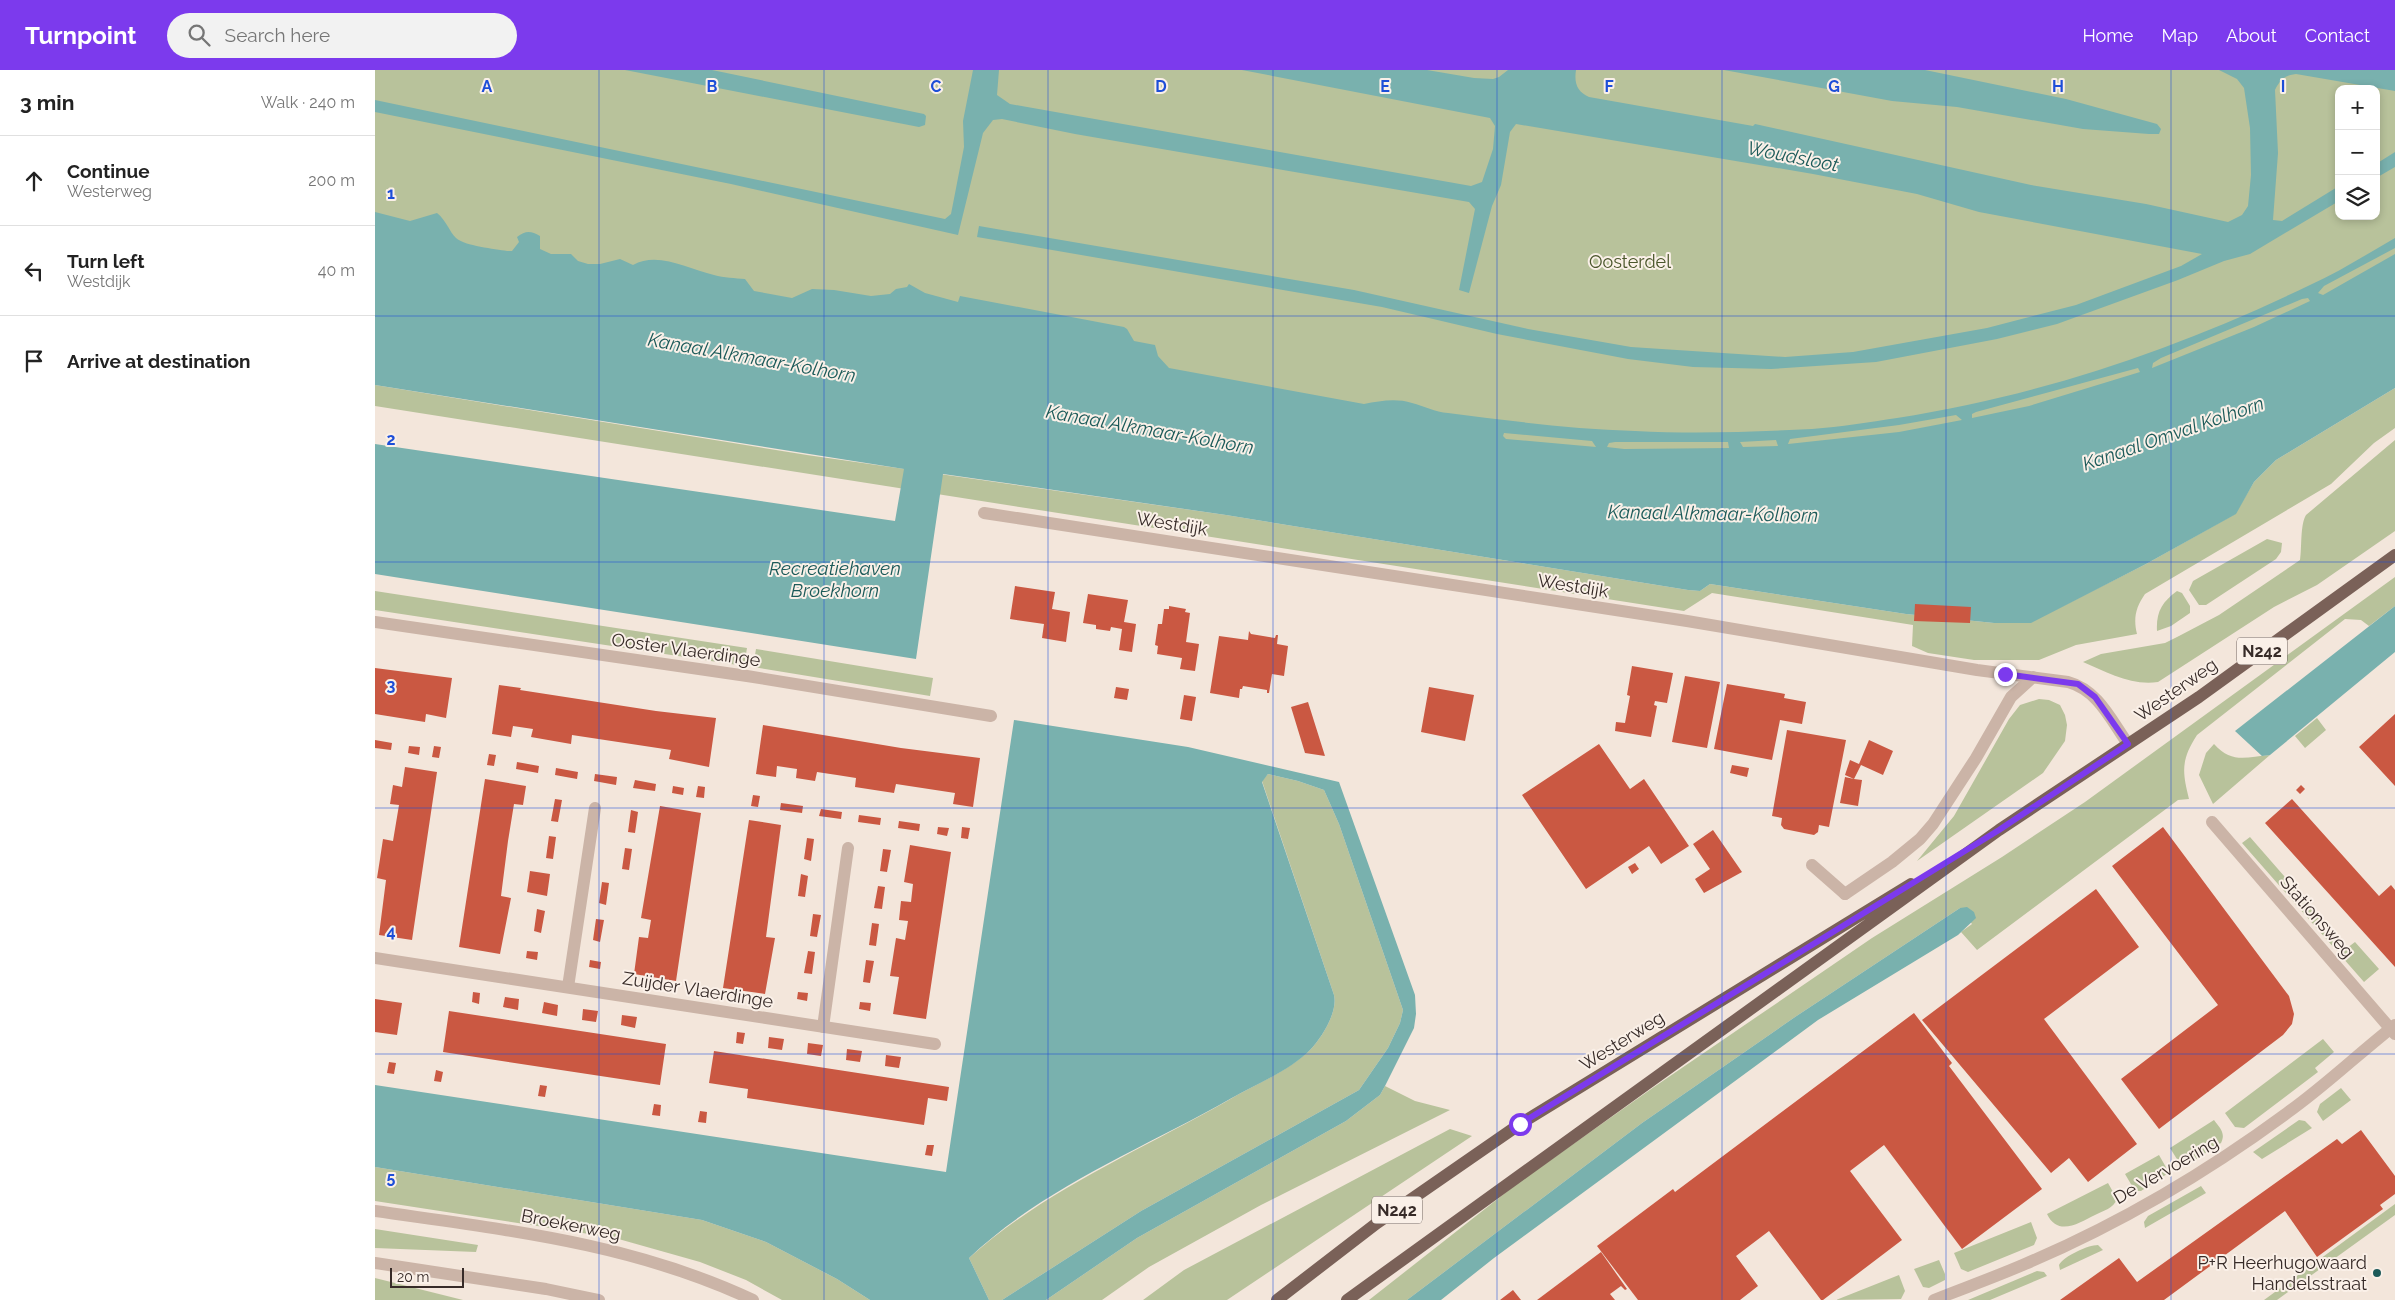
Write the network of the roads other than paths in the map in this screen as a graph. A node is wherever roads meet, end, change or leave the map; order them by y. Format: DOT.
graph roads {
  1 [pos="984,513"];
  2 [pos="2395,555"];
  3 [pos="375,622"];
  4 [pos="2033,677"];
  5 [pos="991,716"];
  6 [pos="2128,744"];
  7 [pos="595,808"];
  8 [pos="2212,822"];
  9 [pos="1999,830"];
  10 [pos="848,848"];
  11 [pos="1812,865"];
  12 [pos="375,958"];
  13 [pos="568,987"];
  14 [pos="823,1027"];
  15 [pos="2393,1029"];
  16 [pos="935,1044"];
  17 [pos="375,1211"];
  18 [pos="375,1263"];
  19 [pos="599,1300"];
  20 [pos="753,1300"];
  21 [pos="1277,1300"];
  22 [pos="1347,1300"];
  23 [pos="1934,1300"];
  1 -- 4 [label="street, Westdijk"];
  2 -- 6 [label="main road, Westerweg / N242"];
  3 -- 5 [label="street, Ooster Vlaerdinge"];
  4 -- 6 [label="street, Westdijk"];
  4 -- 11 [label="street"];
  6 -- 9 [label="main road, Westerweg / N242"];
  7 -- 13 [label="street"];
  8 -- 15 [label="street, Stationsweg"];
  9 -- 21 [label="main road, Westerweg / N242"];
  9 -- 22 [label="main road, Westerweg / N242"];
  10 -- 14 [label="street"];
  12 -- 13 [label="street, Zuijder Vlaerdinge"];
  13 -- 14 [label="street, Zuijder Vlaerdinge"];
  14 -- 16 [label="street, Zuijder Vlaerdinge"];
  15 -- 23 [label="street, De Vervoering"];
  17 -- 20 [label="street, Broekerweg"];
  18 -- 19 [label="street"];
}
